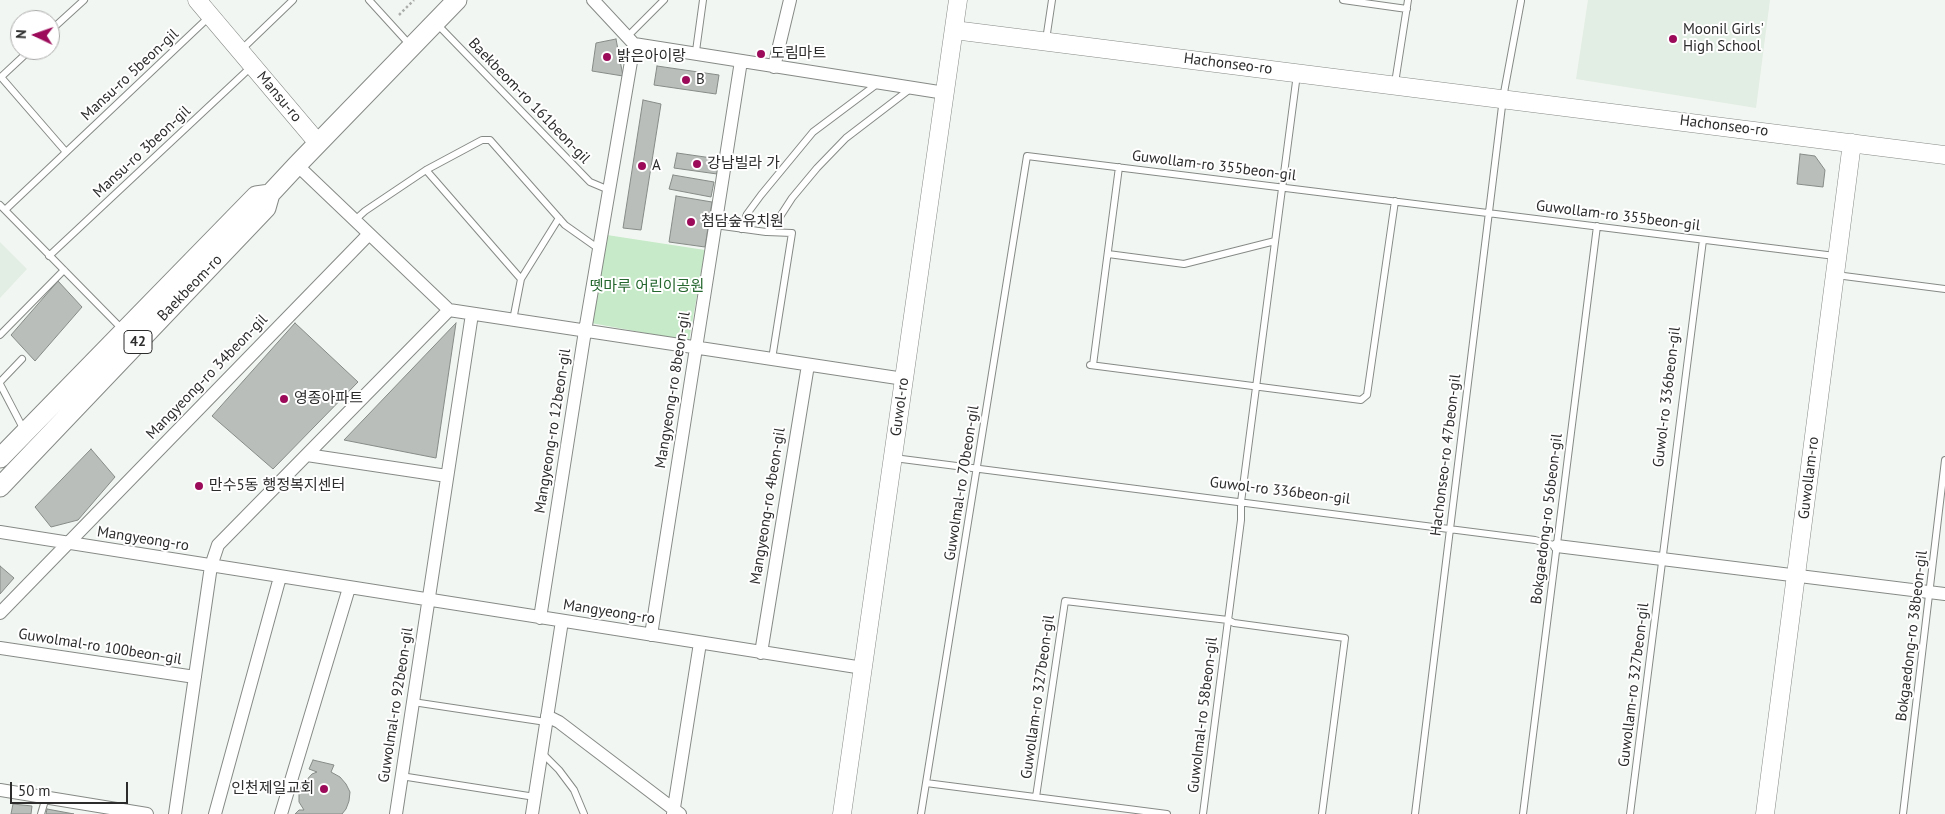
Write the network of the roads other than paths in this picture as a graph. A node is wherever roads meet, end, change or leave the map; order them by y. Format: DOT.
graph roads {
  1 [pos="84,0"];
  2 [pos="294,0"];
  3 [pos="368,0"];
  4 [pos="457,0"];
  5 [pos="593,0"];
  6 [pos="664,0"];
  7 [pos="703,0"];
  8 [pos="790,0"];
  9 [pos="958,0"];
  10 [pos="1052,0"];
  11 [pos="1342,0"];
  12 [pos="1408,0"];
  13 [pos="1521,1"];
  14 [pos="204,5"];
  15 [pos="1407,9"];
  16 [pos="60,22"];
  17 [pos="436,22"];
  18 [pos="954,30"];
  19 [pos="630,41"];
  20 [pos="1046,42"];
  21 [pos="412,46"];
  22 [pos="240,51"];
  23 [pos="700,55"];
  24 [pos="19,60"];
  25 [pos="741,61"];
  26 [pos="252,66"];
  27 [pos="774,66"];
  28 [pos="1297,73"];
  29 [pos="0,77"];
  30 [pos="878,83"];
  31 [pos="1395,84"];
  32 [pos="911,88"];
  33 [pos="945,93"];
  34 [pos="1503,98"];
  35 [pos="318,143"];
  36 [pos="1852,143"];
  37 [pos="66,152"];
  38 [pos="1945,155"];
  39 [pos="1027,156"];
  40 [pos="297,165"];
  41 [pos="1119,167"];
  42 [pos="426,170"];
  43 [pos="1282,187"];
  44 [pos="609,190"];
  45 [pos="270,194"];
  46 [pos="1395,201"];
  47 [pos="2,208"];
  48 [pos="1489,213"];
  49 [pos="559,218"];
  50 [pos="355,220"];
  51 [pos="716,225"];
  52 [pos="1597,226"];
  53 [pos="741,229"];
  54 [pos="766,232"];
  55 [pos="370,234"];
  56 [pos="1704,240"];
  57 [pos="1275,241"];
  58 [pos="599,249"];
  59 [pos="1108,254"];
  60 [pos="49,256"];
  61 [pos="1838,256"];
  62 [pos="64,270"];
  63 [pos="1835,275"];
  64 [pos="522,278"];
  65 [pos="1945,289"];
  66 [pos="449,310"];
  67 [pos="472,314"];
  68 [pos="513,320"];
  69 [pos="124,330"];
  70 [pos="585,331"];
  71 [pos="0,335"];
  72 [pos="696,348"];
  73 [pos="22,359"];
  74 [pos="772,359"];
  75 [pos="808,365"];
  76 [pos="904,379"];
  77 [pos="0,383"];
  78 [pos="1256,387"];
  79 [pos="25,432"];
  80 [pos="307,455"];
  81 [pos="0,458"];
  82 [pos="893,458"];
  83 [pos="1945,460"];
  84 [pos="977,468"];
  85 [pos="447,476"];
  86 [pos="0,487"];
  87 [pos="1241,502"];
  88 [pos="1450,529"];
  89 [pos="0,532"];
  90 [pos="67,543"];
  91 [pos="1557,546"];
  92 [pos="1663,559"];
  93 [pos="211,566"];
  94 [pos="1796,576"];
  95 [pos="280,577"];
  96 [pos="349,588"];
  97 [pos="1930,592"];
  98 [pos="1945,594"];
  99 [pos="428,600"];
  100 [pos="1065,601"];
  101 [pos="0,613"];
  102 [pos="540,618"];
  103 [pos="1228,620"];
  104 [pos="562,621"];
  105 [pos="651,635"];
  106 [pos="700,643"];
  107 [pos="0,648"];
  108 [pos="761,652"];
  109 [pos="863,668"];
  110 [pos="195,677"];
  111 [pos="413,702"];
  112 [pos="547,719"];
  113 [pos="542,753"];
  114 [pos="402,776"];
  115 [pos="926,783"];
  116 [pos="0,792"];
  117 [pos="46,797"];
  118 [pos="535,797"];
  119 [pos="1036,797"];
  120 [pos="676,812"];
  121 [pos="41,814"];
  122 [pos="147,814"];
  123 [pos="175,814"];
  124 [pos="215,814"];
  125 [pos="281,814"];
  126 [pos="396,814"];
  127 [pos="532,814"];
  128 [pos="584,814"];
  129 [pos="842,814"];
  130 [pos="920,814"];
  131 [pos="1167,814"];
  132 [pos="1203,814"];
  133 [pos="1322,814"];
  134 [pos="1415,814"];
  135 [pos="1523,814"];
  136 [pos="1630,814"];
  137 [pos="1765,814"];
  138 [pos="1904,814"];
  1 -- 16 [label="lane"];
  2 -- 22 [label="lane"];
  3 -- 21 [label="lane"];
  4 -- 17 [label="main road, Baekbeom-ro / 42"];
  5 -- 19 [label="street"];
  6 -- 19 [label="lane"];
  7 -- 23 [label="lane"];
  8 -- 27 [label="street"];
  9 -- 18 [label="street, Guwol-ro"];
  10 -- 20 [label="lane"];
  11 -- 15 [label="lane"];
  12 -- 15 [label="lane"];
  13 -- 34 [label="lane"];
  14 -- 22 [label="street, Mansu-ro"];
  14 -- 37 [label="lane, Mansu-ro 5beon-gil"];
  15 -- 31 [label="lane"];
  17 -- 21 [label="main road, Baekbeom-ro / 42"];
  17 -- 44 [label="lane, Baekbeom-ro 161beon-gil"];
  18 -- 20 [label="street, Hachonseo-ro"];
  18 -- 33 [label="street, Guwol-ro"];
  19 -- 23 [label="street"];
  19 -- 44 [label="street, Mangyeong-ro 12beon-gil"];
  20 -- 28 [label="street, Hachonseo-ro"];
  21 -- 35 [label="main road, Baekbeom-ro / 42"];
  22 -- 26 [label="street, Mansu-ro"];
  23 -- 25 [label="street"];
  24 -- 29 [label="lane"];
  25 -- 27 [label="street"];
  25 -- 51 [label="street, Mangyeong-ro 8beon-gil"];
  26 -- 35 [label="street, Mansu-ro"];
  26 -- 60 [label="lane, Mansu-ro 3beon-gil"];
  27 -- 30 [label="street"];
  28 -- 31 [label="street, Hachonseo-ro"];
  28 -- 43 [label="lane, Guwolmal-ro 58beon-gil"];
  29 -- 37 [label="lane"];
  30 -- 32 [label="street"];
  30 -- 53 [label="lane"];
  31 -- 34 [label="street, Hachonseo-ro"];
  32 -- 33 [label="street"];
  32 -- 54 [label="lane"];
  33 -- 76 [label="street, Guwol-ro"];
  34 -- 36 [label="street, Hachonseo-ro"];
  34 -- 48 [label="lane, Hachonseo-ro 47beon-gil"];
  35 -- 40 [label="main road, Baekbeom-ro / 42"];
  36 -- 38 [label="street, Hachonseo-ro"];
  36 -- 61 [label="street, Guwollam-ro"];
  37 -- 47 [label="lane, Mansu-ro 5beon-gil"];
  39 -- 41 [label="lane, Guwollam-ro 355beon-gil"];
  39 -- 84 [label="lane, Guwolmal-ro 70beon-gil"];
  40 -- 45 [label="main road, Baekbeom-ro / 42"];
  40 -- 50 [label="street"];
  41 -- 43 [label="lane, Guwollam-ro 355beon-gil"];
  41 -- 59 [label="lane, Guwollam-ro 355beon-gil"];
  42 -- 49 [label="lane"];
  42 -- 50 [label="lane"];
  42 -- 64 [label="lane"];
  43 -- 46 [label="lane, Guwollam-ro 355beon-gil"];
  43 -- 57 [label="lane, Guwolmal-ro 58beon-gil"];
  44 -- 58 [label="street, Mangyeong-ro 12beon-gil"];
  45 -- 69 [label="main road, Baekbeom-ro / 42"];
  45 -- 86 [label="main road, Baekbeom-ro / 42"];
  46 -- 48 [label="lane, Guwollam-ro 355beon-gil"];
  46 -- 78 [label="lane"];
  47 -- 60 [label="lane"];
  48 -- 52 [label="lane, Guwollam-ro 355beon-gil"];
  48 -- 88 [label="lane, Hachonseo-ro 47beon-gil"];
  49 -- 58 [label="lane"];
  49 -- 64 [label="lane"];
  50 -- 55 [label="street"];
  51 -- 53 [label="lane"];
  51 -- 72 [label="street, Mangyeong-ro 8beon-gil"];
  52 -- 56 [label="lane, Guwollam-ro 355beon-gil"];
  52 -- 91 [label="lane, Bokgaedong-ro 56beon-gil"];
  53 -- 54 [label="lane"];
  54 -- 74 [label="lane"];
  55 -- 66 [label="street"];
  55 -- 90 [label="street, Mangyeong-ro 34beon-gil"];
  56 -- 61 [label="lane, Guwollam-ro 355beon-gil"];
  56 -- 92 [label="lane, Guwol-ro 336beon-gil"];
  57 -- 59 [label="lane"];
  57 -- 78 [label="lane, Guwolmal-ro 58beon-gil"];
  58 -- 70 [label="street, Mangyeong-ro 12beon-gil"];
  59 -- 78 [label="lane, Guwollam-ro 355beon-gil"];
  60 -- 62 [label="lane"];
  61 -- 63 [label="street, Guwollam-ro"];
  62 -- 69 [label="lane"];
  62 -- 71 [label="lane"];
  63 -- 65 [label="lane"];
  63 -- 94 [label="street, Guwollam-ro"];
  64 -- 68 [label="lane"];
  66 -- 67 [label="street"];
  66 -- 80 [label="street, Guwolmal-ro 100beon-gil"];
  67 -- 68 [label="street"];
  67 -- 85 [label="street, Guwolmal-ro 92beon-gil"];
  68 -- 70 [label="street"];
  69 -- 79 [label="main road, Baekbeom-ro / 42"];
  70 -- 72 [label="street"];
  70 -- 102 [label="street, Mangyeong-ro 12beon-gil"];
  72 -- 74 [label="street"];
  72 -- 105 [label="street, Mangyeong-ro 8beon-gil"];
  73 -- 77 [label="lane"];
  74 -- 75 [label="street"];
  75 -- 76 [label="street"];
  75 -- 108 [label="street, Mangyeong-ro 4beon-gil"];
  76 -- 82 [label="street, Guwol-ro"];
  77 -- 79 [label="lane"];
  78 -- 87 [label="lane, Guwolmal-ro 58beon-gil"];
  79 -- 81 [label="main road, Baekbeom-ro / 42"];
  80 -- 85 [label="street"];
  80 -- 93 [label="street, Guwolmal-ro 100beon-gil"];
  82 -- 84 [label="lane, Guwol-ro 336beon-gil"];
  82 -- 109 [label="street, Guwol-ro"];
  83 -- 97 [label="lane, Bokgaedong-ro 38beon-gil"];
  84 -- 87 [label="lane, Guwol-ro 336beon-gil"];
  84 -- 115 [label="lane, Guwolmal-ro 70beon-gil"];
  85 -- 99 [label="street, Guwolmal-ro 92beon-gil"];
  87 -- 88 [label="lane, Guwol-ro 336beon-gil"];
  87 -- 103 [label="lane, Guwolmal-ro 58beon-gil"];
  88 -- 91 [label="lane, Guwol-ro 336beon-gil"];
  88 -- 134 [label="lane, Hachonseo-ro 47beon-gil"];
  89 -- 90 [label="street, Mangyeong-ro"];
  90 -- 93 [label="street, Mangyeong-ro"];
  90 -- 101 [label="street, Mangyeong-ro 34beon-gil"];
  91 -- 92 [label="street, Guwol-ro 336beon-gil"];
  91 -- 135 [label="lane, Bokgaedong-ro 56beon-gil"];
  92 -- 94 [label="street, Guwol-ro 336beon-gil"];
  92 -- 136 [label="lane, Guwollam-ro 327beon-gil"];
  93 -- 95 [label="street, Mangyeong-ro"];
  93 -- 110 [label="street, Guwolmal-ro 100beon-gil"];
  94 -- 97 [label="street, Guwol-ro 336beon-gil"];
  94 -- 137 [label="street, Guwollam-ro"];
  95 -- 96 [label="street, Mangyeong-ro"];
  95 -- 124 [label="street"];
  96 -- 99 [label="street, Mangyeong-ro"];
  96 -- 125 [label="street"];
  97 -- 98 [label="street, Guwol-ro 336beon-gil"];
  97 -- 138 [label="lane, Bokgaedong-ro 38beon-gil"];
  99 -- 102 [label="street, Mangyeong-ro"];
  99 -- 111 [label="street, Guwolmal-ro 92beon-gil"];
  100 -- 103 [label="lane, Guwolmal-ro 58beon-gil"];
  100 -- 119 [label="lane, Guwollam-ro 327beon-gil"];
  102 -- 104 [label="street, Mangyeong-ro"];
  103 -- 132 [label="lane, Guwolmal-ro 58beon-gil"];
  103 -- 133 [label="lane, Guwolmal-ro 58beon-gil"];
  104 -- 105 [label="street, Mangyeong-ro"];
  104 -- 112 [label="street"];
  105 -- 106 [label="street, Mangyeong-ro"];
  106 -- 108 [label="street, Mangyeong-ro"];
  106 -- 120 [label="street"];
  107 -- 110 [label="street, Guwolmal-ro 100beon-gil"];
  108 -- 109 [label="street, Mangyeong-ro"];
  109 -- 129 [label="street, Guwol-ro"];
  110 -- 123 [label="street, Guwolmal-ro 100beon-gil"];
  111 -- 112 [label="lane"];
  111 -- 114 [label="street, Guwolmal-ro 92beon-gil"];
  112 -- 113 [label="street"];
  112 -- 120 [label="street"];
  113 -- 118 [label="street"];
  113 -- 128 [label="lane"];
  114 -- 118 [label="lane"];
  114 -- 126 [label="street, Guwolmal-ro 92beon-gil"];
  115 -- 119 [label="lane, Guwollam-ro 327beon-gil"];
  115 -- 130 [label="lane, Guwolmal-ro 70beon-gil"];
  116 -- 117 [label="street"];
  117 -- 121 [label="lane"];
  117 -- 122 [label="street"];
  118 -- 127 [label="street"];
  119 -- 131 [label="lane, Guwollam-ro 327beon-gil"];
}
